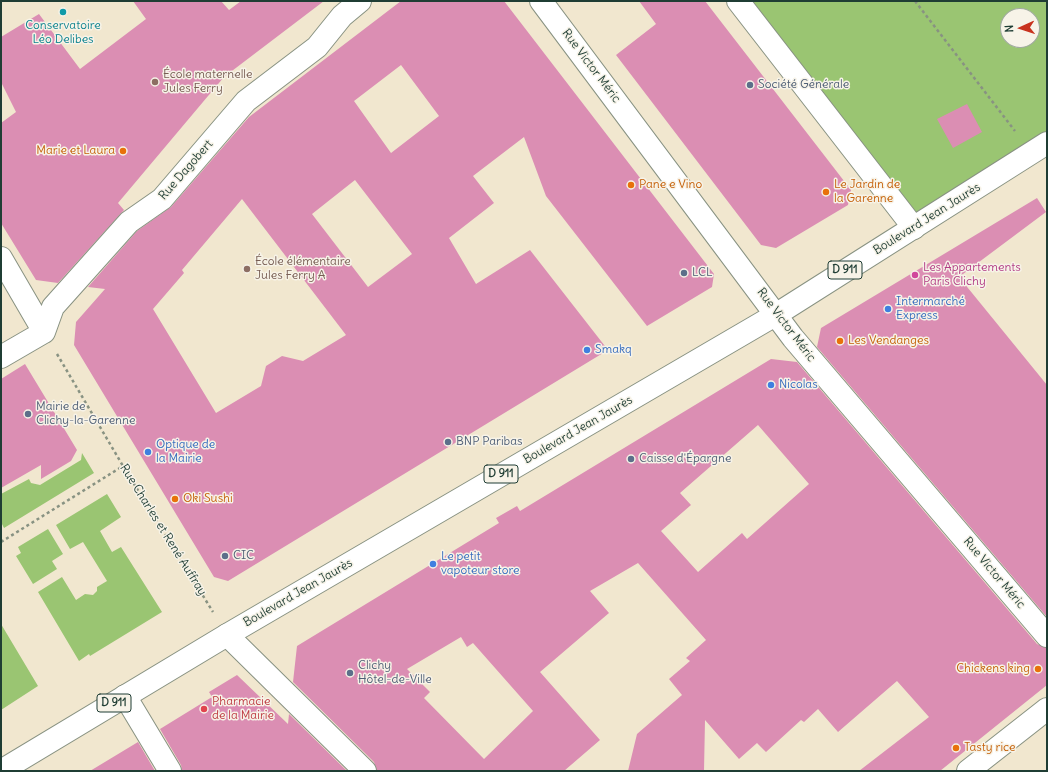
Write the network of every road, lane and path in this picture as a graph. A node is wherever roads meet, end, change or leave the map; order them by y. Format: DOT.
graph roads {
  1 [pos="360,1"];
  2 [pos="541,1"];
  3 [pos="738,1"];
  4 [pos="915,1"];
  5 [pos="1039,148"];
  6 [pos="914,228"];
  7 [pos="1,258"];
  8 [pos="777,314"];
  9 [pos="44,332"];
  10 [pos="1,358"];
  11 [pos="123,466"];
  12 [pos="1,542"];
  13 [pos="227,635"];
  14 [pos="1047,636"];
  15 [pos="125,696"];
  16 [pos="1047,709"];
  17 [pos="1,771"];
  18 [pos="170,771"];
  19 [pos="365,771"];
  20 [pos="968,771"];
  1 -- 9 [label="street, Rue Dagobert"];
  2 -- 8 [label="street, Rue Victor Méric"];
  3 -- 6 [label="street"];
  4 -- 5 [label="path"];
  5 -- 6 [label="street, Boulevard Jean Jaurès / D 911"];
  6 -- 8 [label="street, Boulevard Jean Jaurès / D 911"];
  7 -- 9 [label="street"];
  8 -- 13 [label="street, Boulevard Jean Jaurès / D 911"];
  8 -- 14 [label="street, Rue Victor Méric"];
  9 -- 10 [label="street"];
  9 -- 11 [label="path, Rue Charles et René Auffray"];
  11 -- 12 [label="path"];
  11 -- 13 [label="path, Rue Charles et René Auffray"];
  13 -- 15 [label="street, Boulevard Jean Jaurès / D 911"];
  13 -- 19 [label="street"];
  15 -- 17 [label="street, Boulevard Jean Jaurès / D 911"];
  15 -- 18 [label="street"];
  16 -- 20 [label="street"];
}
